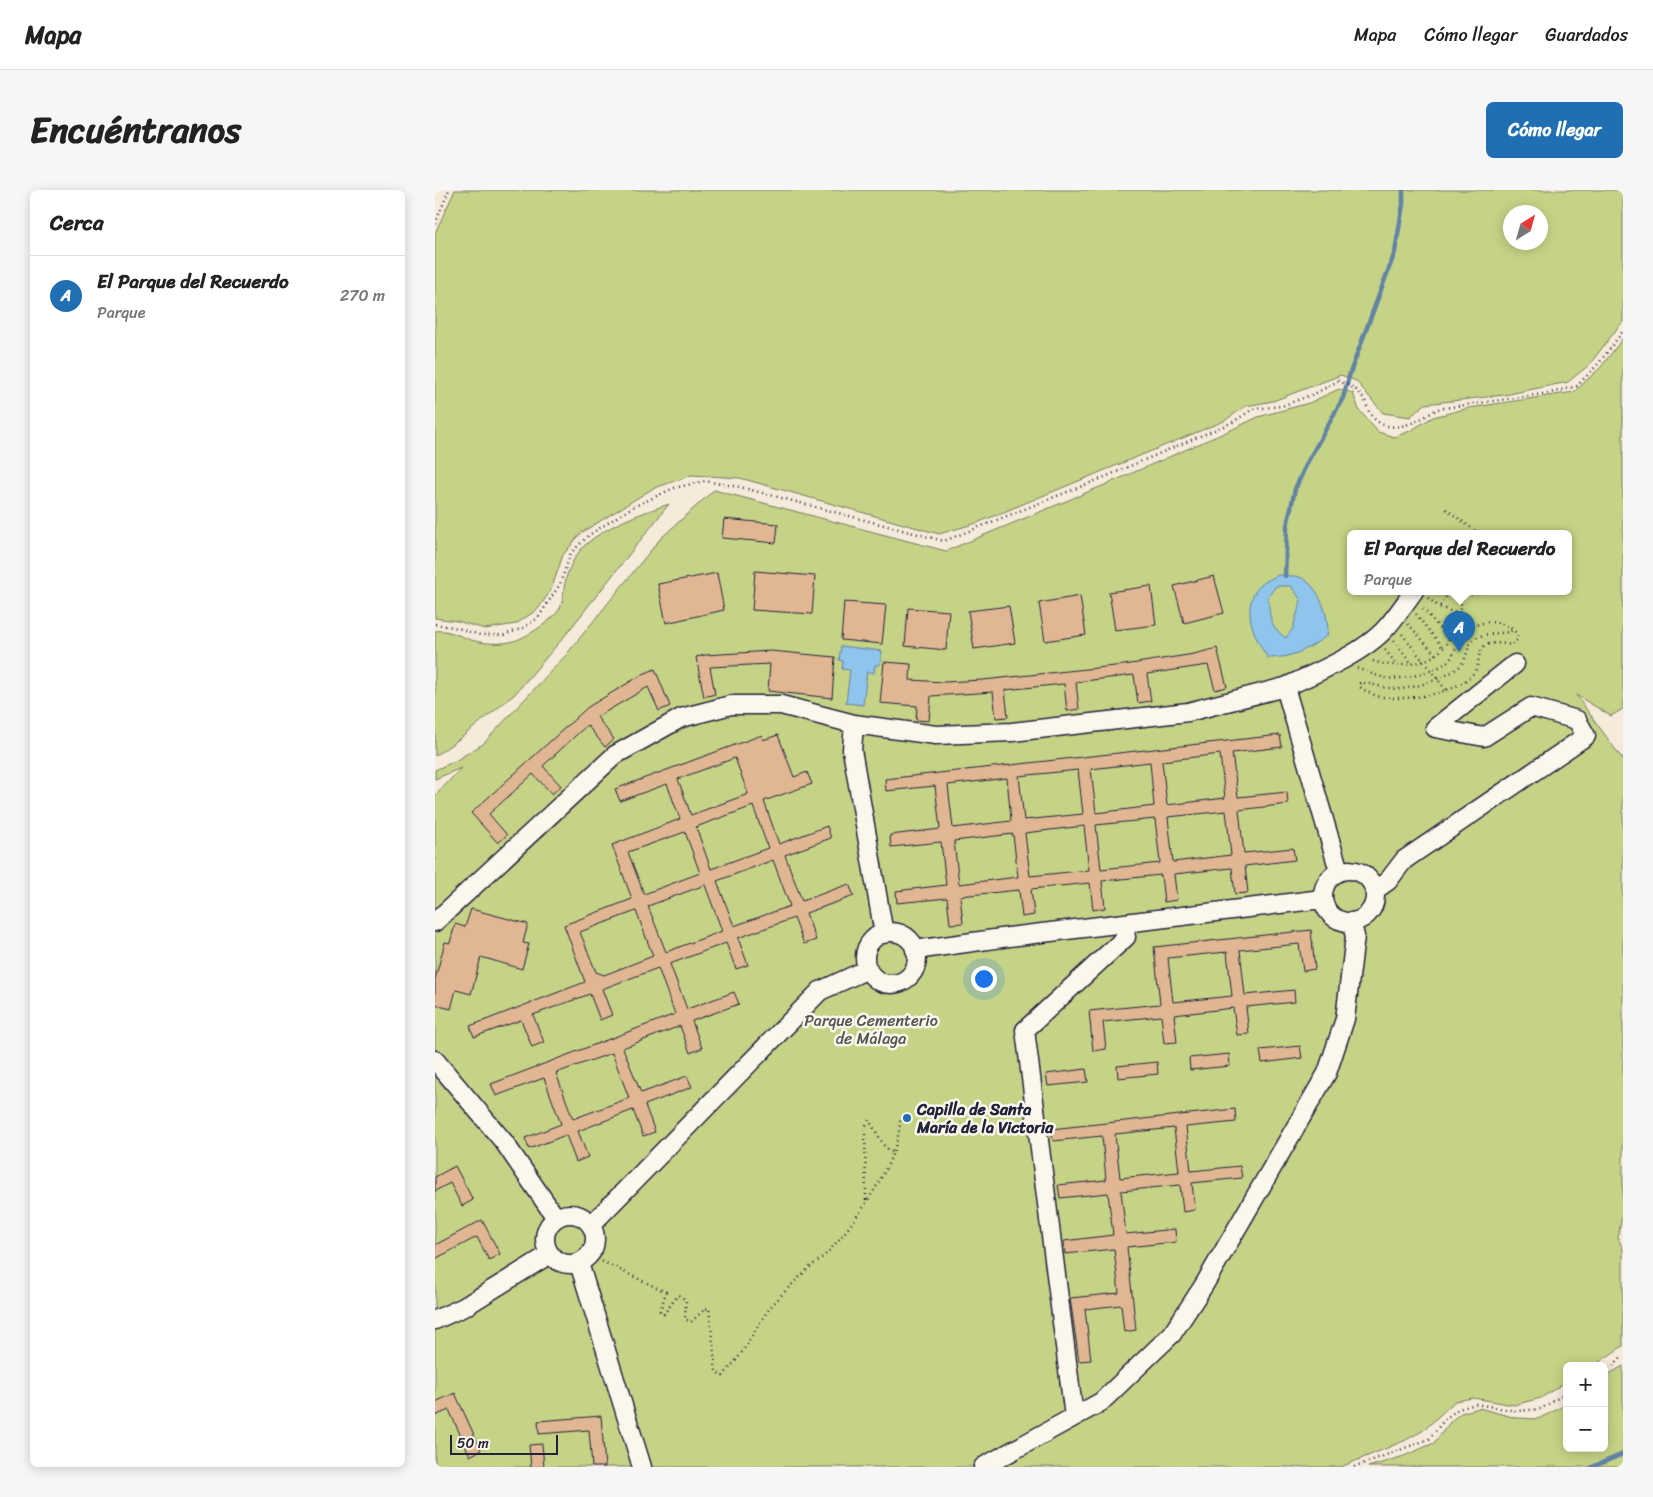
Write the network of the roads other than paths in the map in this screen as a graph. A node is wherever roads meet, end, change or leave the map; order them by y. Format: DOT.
graph roads {
  1 [pos="1419,596"];
  2 [pos="1515,664"];
  3 [pos="1285,687"];
  4 [pos="854,724"];
  5 [pos="1339,871"];
  6 [pos="1375,890"];
  7 [pos="1322,899"];
  8 [pos="435,922"];
  9 [pos="1351,922"];
  10 [pos="1124,924"];
  11 [pos="884,934"];
  12 [pos="915,950"];
  13 [pos="868,969"];
  14 [pos="435,1060"];
  15 [pos="556,1218"];
  16 [pos="591,1224"];
  17 [pos="550,1254"];
  18 [pos="579,1263"];
  19 [pos="435,1320"];
  20 [pos="1073,1416"];
  21 [pos="642,1467"];
  22 [pos="983,1467"];
  1 -- 3 [label="lane"];
  2 -- 6 [label="lane"];
  3 -- 4 [label="lane"];
  3 -- 5 [label="lane"];
  4 -- 8 [label="lane"];
  4 -- 11 [label="lane"];
  5 -- 6 [label="lane"];
  5 -- 7 [label="lane"];
  6 -- 9 [label="lane"];
  7 -- 9 [label="lane"];
  7 -- 10 [label="lane"];
  9 -- 20 [label="lane"];
  10 -- 12 [label="lane"];
  10 -- 20 [label="lane"];
  11 -- 12 [label="lane"];
  11 -- 13 [label="lane"];
  12 -- 13 [label="lane"];
  13 -- 16 [label="lane"];
  14 -- 15 [label="lane"];
  15 -- 16 [label="lane"];
  15 -- 17 [label="lane"];
  16 -- 18 [label="lane"];
  17 -- 18 [label="lane"];
  17 -- 19 [label="lane"];
  18 -- 21 [label="lane"];
  20 -- 22 [label="lane"];
}
